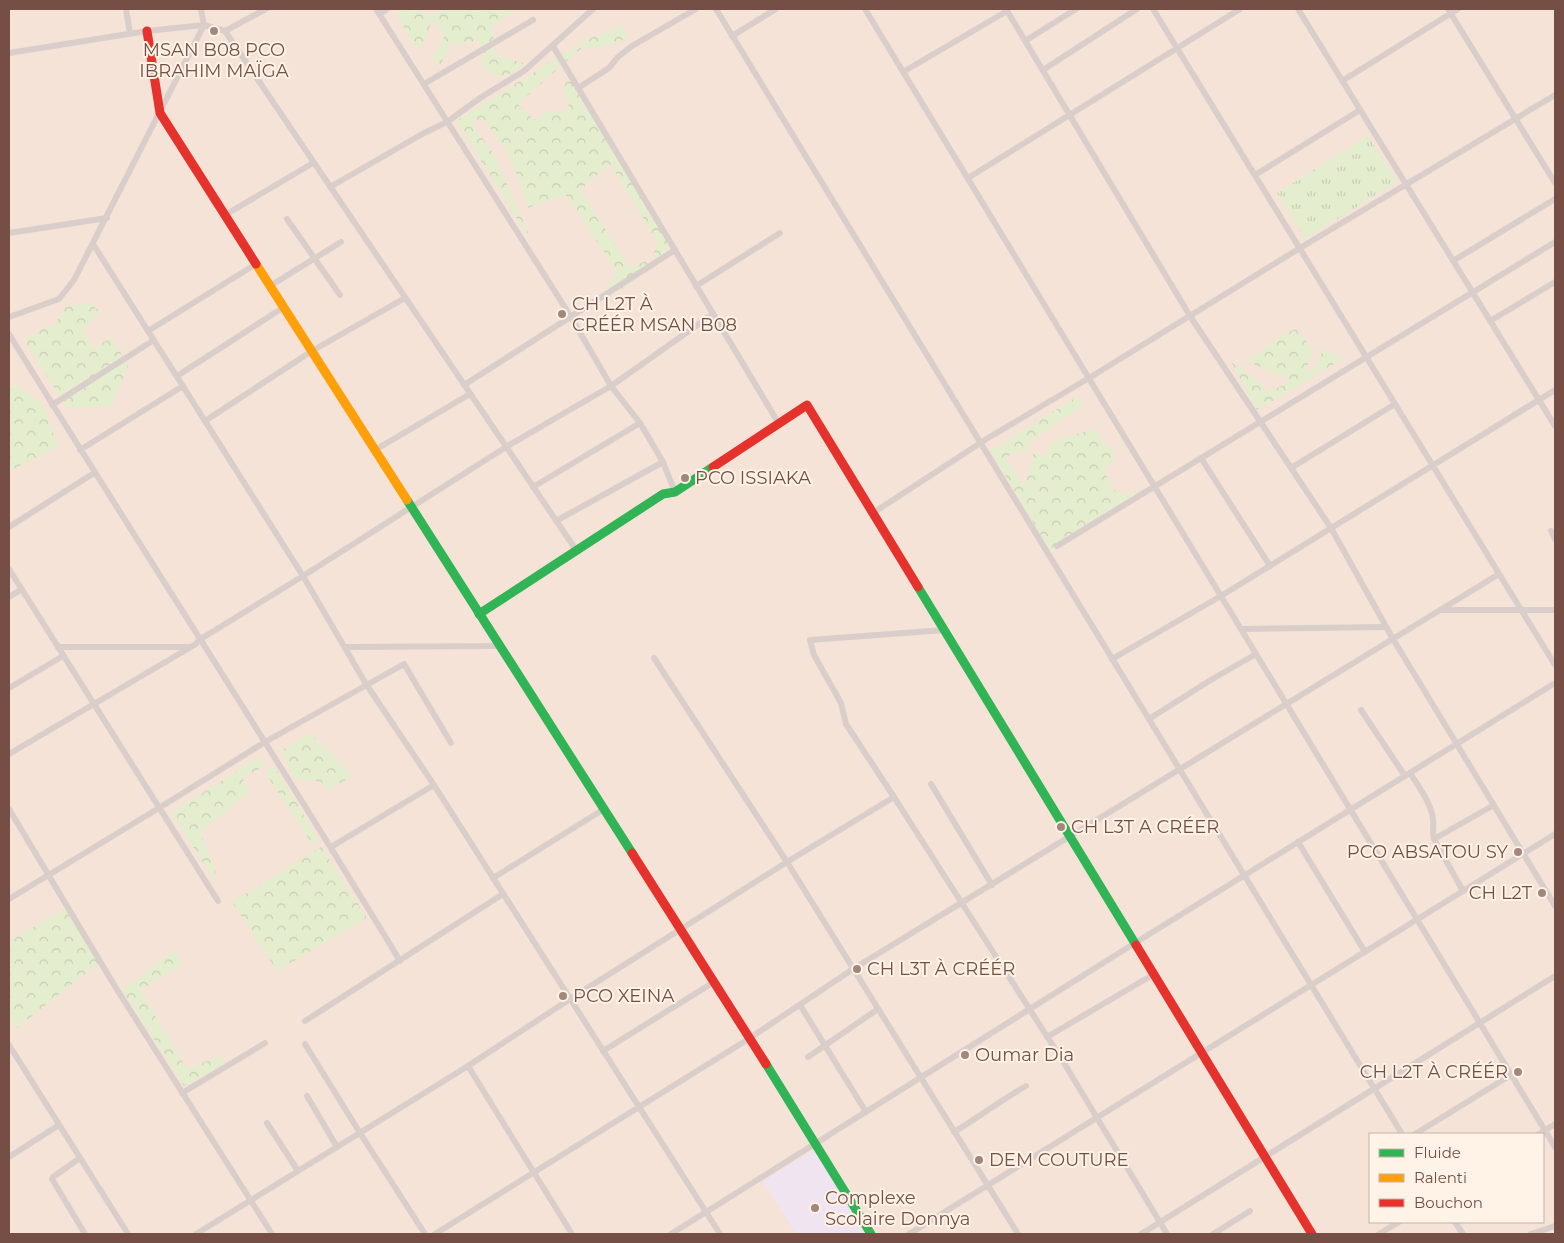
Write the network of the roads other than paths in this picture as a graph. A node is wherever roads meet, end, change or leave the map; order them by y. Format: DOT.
graph roads {
  1 [pos="126,9"];
  2 [pos="201,9"];
  3 [pos="266,9"];
  4 [pos="388,9"];
  5 [pos="593,9"];
  6 [pos="696,9"];
  7 [pos="716,9"];
  8 [pos="776,9"];
  9 [pos="865,9"];
  10 [pos="1076,9"];
  11 [pos="1137,9"];
  12 [pos="1153,9"];
  13 [pos="1240,9"];
  14 [pos="1298,9"];
  15 [pos="1458,9"];
  16 [pos="1006,10"];
  17 [pos="378,11"];
  18 [pos="1450,11"];
  19 [pos="533,20"];
  20 [pos="204,25"];
  21 [pos="224,30"];
  22 [pos="146,31"];
  23 [pos="130,34"];
  24 [pos="732,36"];
  25 [pos="1025,41"];
  26 [pos="553,46"];
  27 [pos="1177,48"];
  28 [pos="9,53"];
  29 [pos="1043,70"];
  30 [pos="903,72"];
  31 [pos="1342,80"];
  32 [pos="424,84"];
  33 [pos="578,88"];
  34 [pos="1555,95"];
  35 [pos="1360,110"];
  36 [pos="160,113"];
  37 [pos="1070,115"];
  38 [pos="1516,119"];
  39 [pos="447,122"];
  40 [pos="314,163"];
  41 [pos="1255,175"];
  42 [pos="968,178"];
  43 [pos="1555,183"];
  44 [pos="1406,185"];
  45 [pos="330,188"];
  46 [pos="1555,199"];
  47 [pos="225,215"];
  48 [pos="107,218"];
  49 [pos="287,219"];
  50 [pos="9,233"];
  51 [pos="780,233"];
  52 [pos="341,242"];
  53 [pos="1555,242"];
  54 [pos="93,244"];
  55 [pos="1300,248"];
  56 [pos="675,250"];
  57 [pos="314,259"];
  58 [pos="1453,261"];
  59 [pos="256,264"];
  60 [pos="1555,282"];
  61 [pos="270,286"];
  62 [pos="696,286"];
  63 [pos="1473,292"];
  64 [pos="340,295"];
  65 [pos="405,298"];
  66 [pos="284,307"];
  67 [pos="713,314"];
  68 [pos="1190,316"];
  69 [pos="9,317"];
  70 [pos="571,317"];
  71 [pos="1490,321"];
  72 [pos="148,331"];
  73 [pos="9,334"];
  74 [pos="154,340"];
  75 [pos="312,351"];
  76 [pos="1366,357"];
  77 [pos="177,376"];
  78 [pos="1089,378"];
  79 [pos="464,385"];
  80 [pos="183,386"];
  81 [pos="611,386"];
  82 [pos="1555,390"];
  83 [pos="470,394"];
  84 [pos="1539,400"];
  85 [pos="1395,404"];
  86 [pos="52,405"];
  87 [pos="205,420"];
  88 [pos="1261,422"];
  89 [pos="640,423"];
  90 [pos="779,424"];
  91 [pos="1555,426"];
  92 [pos="980,443"];
  93 [pos="506,447"];
  94 [pos="80,450"];
  95 [pos="375,450"];
  96 [pos="1201,458"];
  97 [pos="663,462"];
  98 [pos="1433,466"];
  99 [pos="1291,468"];
  100 [pos="94,473"];
  101 [pos="533,487"];
  102 [pos="1155,487"];
  103 [pos="675,492"];
  104 [pos="411,506"];
  105 [pos="873,513"];
  106 [pos="556,521"];
  107 [pos="9,527"];
  108 [pos="1331,528"];
  109 [pos="1551,531"];
  110 [pos="1555,539"];
  111 [pos="1057,546"];
  112 [pos="576,550"];
  113 [pos="1270,566"];
  114 [pos="9,568"];
  115 [pos="1499,574"];
  116 [pos="303,576"];
  117 [pos="22,589"];
  118 [pos="1221,596"];
  119 [pos="9,597"];
  120 [pos="1521,609"];
  121 [pos="1440,610"];
  122 [pos="1555,610"];
  123 [pos="479,614"];
  124 [pos="1386,627"];
  125 [pos="1241,629"];
  126 [pos="944,630"];
  127 [pos="1393,639"];
  128 [pos="199,640"];
  129 [pos="345,646"];
  130 [pos="499,646"];
  131 [pos="58,647"];
  132 [pos="192,647"];
  133 [pos="1256,654"];
  134 [pos="64,656"];
  135 [pos="654,658"];
  136 [pos="1112,659"];
  137 [pos="1555,665"];
  138 [pos="1555,683"];
  139 [pos="366,684"];
  140 [pos="9,688"];
  141 [pos="94,704"];
  142 [pos="1287,704"];
  143 [pos="1361,710"];
  144 [pos="1149,720"];
  145 [pos="265,742"];
  146 [pos="451,743"];
  147 [pos="1456,744"];
  148 [pos="9,754"];
  149 [pos="1180,770"];
  150 [pos="1408,775"];
  151 [pos="931,784"];
  152 [pos="434,785"];
  153 [pos="894,797"];
  154 [pos="1494,805"];
  155 [pos="159,808"];
  156 [pos="9,810"];
  157 [pos="604,810"];
  158 [pos="1350,810"];
  159 [pos="16,822"];
  160 [pos="9,826"];
  161 [pos="1555,834"];
  162 [pos="1070,837"];
  163 [pos="1434,839"];
  164 [pos="1298,842"];
  165 [pos="331,847"];
  166 [pos="1523,854"];
  167 [pos="787,862"];
  168 [pos="49,875"];
  169 [pos="1244,876"];
  170 [pos="493,878"];
  171 [pos="992,885"];
  172 [pos="1463,891"];
  173 [pos="503,894"];
  174 [pos="9,899"];
  175 [pos="218,901"];
  176 [pos="961,903"];
  177 [pos="1555,906"];
  178 [pos="1417,920"];
  179 [pos="680,930"];
  180 [pos="1135,943"];
  181 [pos="1365,952"];
  182 [pos="400,961"];
  183 [pos="853,970"];
  184 [pos="1154,974"];
  185 [pos="1555,976"];
  186 [pos="714,982"];
  187 [pos="1311,985"];
  188 [pos="570,999"];
  189 [pos="800,1005"];
  190 [pos="878,1009"];
  191 [pos="1029,1009"];
  192 [pos="305,1021"];
  193 [pos="1480,1023"];
  194 [pos="1047,1037"];
  195 [pos="750,1038"];
  196 [pos="265,1043"];
  197 [pos="305,1044"];
  198 [pos="824,1044"];
  199 [pos="9,1046"];
  200 [pos="603,1051"];
  201 [pos="1202,1053"];
  202 [pos="808,1057"];
  203 [pos="468,1066"];
  204 [pos="1511,1075"];
  205 [pos="920,1078"];
  206 [pos="1026,1086"];
  207 [pos="1374,1089"];
  208 [pos="182,1093"];
  209 [pos="306,1096"];
  210 [pos="639,1107"];
  211 [pos="866,1112"];
  212 [pos="1097,1118"];
  213 [pos="267,1123"];
  214 [pos="1555,1124"];
  215 [pos="59,1125"];
  216 [pos="954,1132"];
  217 [pos="1542,1132"];
  218 [pos="360,1133"];
  219 [pos="1401,1133"];
  220 [pos="1417,1133"];
  221 [pos="1544,1134"];
  222 [pos="815,1144"];
  223 [pos="337,1147"];
  224 [pos="1555,1147"];
  225 [pos="9,1157"];
  226 [pos="1265,1157"];
  227 [pos="80,1158"];
  228 [pos="298,1171"];
  229 [pos="534,1172"];
  230 [pos="989,1185"];
  231 [pos="250,1201"];
  232 [pos="1250,1211"];
  233 [pos="706,1212"];
  234 [pos="1161,1222"];
  235 [pos="1397,1223"];
  236 [pos="1456,1223"];
  237 [pos="1555,1226"];
  238 [pos="85,1234"];
  239 [pos="128,1234"];
  240 [pos="196,1234"];
  241 [pos="272,1234"];
  242 [pos="425,1234"];
  243 [pos="435,1234"];
  244 [pos="572,1234"];
  245 [pos="671,1234"];
  246 [pos="720,1234"];
  247 [pos="871,1234"];
  248 [pos="910,1234"];
  249 [pos="1018,1234"];
  250 [pos="1141,1234"];
  251 [pos="1167,1234"];
  252 [pos="1213,1234"];
  253 [pos="1312,1234"];
  254 [pos="1380,1234"];
  255 [pos="1463,1234"];
  256 [pos="1531,1234"];
  1 -- 23 [label="street"];
  2 -- 20 [label="street"];
  3 -- 21 [label="street"];
  4 -- 17 [label="street"];
  5 -- 26 [label="street"];
  6 -- 33 [label="street"];
  7 -- 24 [label="street"];
  8 -- 24 [label="street"];
  9 -- 30 [label="street"];
  10 -- 25 [label="street"];
  11 -- 29 [label="street"];
  12 -- 27 [label="street"];
  13 -- 27 [label="street"];
  14 -- 31 [label="street"];
  15 -- 18 [label="street"];
  16 -- 25 [label="street"];
  16 -- 30 [label="street"];
  17 -- 32 [label="street"];
  18 -- 31 [label="street"];
  18 -- 38 [label="street"];
  19 -- 32 [label="street"];
  20 -- 21 [label="street"];
  20 -- 22 [label="street"];
  20 -- 36 [label="street"];
  21 -- 40 [label="street"];
  22 -- 23 [label="street"];
  22 -- 36 [label="street"];
  23 -- 28 [label="street"];
  24 -- 92 [label="street"];
  25 -- 29 [label="street"];
  26 -- 33 [label="street"];
  26 -- 39 [label="street"];
  27 -- 37 [label="street"];
  27 -- 41 [label="street"];
  29 -- 37 [label="street"];
  30 -- 42 [label="street"];
  31 -- 35 [label="street"];
  32 -- 39 [label="street"];
  33 -- 56 [label="street"];
  34 -- 38 [label="street"];
  35 -- 41 [label="street"];
  35 -- 44 [label="street"];
  36 -- 47 [label="street"];
  36 -- 48 [label="street"];
  37 -- 42 [label="street"];
  37 -- 68 [label="street"];
  38 -- 43 [label="street"];
  38 -- 44 [label="street"];
  39 -- 45 [label="street"];
  39 -- 70 [label="street"];
  40 -- 45 [label="street"];
  40 -- 47 [label="street"];
  41 -- 55 [label="street"];
  42 -- 78 [label="street"];
  44 -- 55 [label="street"];
  44 -- 58 [label="street"];
  45 -- 65 [label="street"];
  46 -- 58 [label="street"];
  47 -- 59 [label="street"];
  48 -- 50 [label="street"];
  48 -- 54 [label="street"];
  49 -- 57 [label="street"];
  51 -- 62 [label="street"];
  52 -- 57 [label="street"];
  53 -- 63 [label="street"];
  54 -- 69 [label="street"];
  54 -- 72 [label="street"];
  55 -- 68 [label="street"];
  55 -- 76 [label="street"];
  56 -- 62 [label="street"];
  56 -- 70 [label="street"];
  57 -- 61 [label="street"];
  57 -- 64 [label="street"];
  58 -- 63 [label="street"];
  59 -- 61 [label="street"];
  59 -- 72 [label="street"];
  60 -- 71 [label="street"];
  61 -- 66 [label="street"];
  62 -- 67 [label="street"];
  63 -- 71 [label="street"];
  63 -- 76 [label="street"];
  65 -- 75 [label="street"];
  65 -- 79 [label="street"];
  66 -- 75 [label="street"];
  66 -- 77 [label="street"];
  67 -- 81 [label="street"];
  67 -- 90 [label="street"];
  68 -- 78 [label="street"];
  68 -- 88 [label="street"];
  70 -- 79 [label="street"];
  70 -- 81 [label="street"];
  71 -- 84 [label="street"];
  72 -- 74 [label="street"];
  73 -- 86 [label="street"];
  74 -- 77 [label="street"];
  74 -- 86 [label="street"];
  75 -- 87 [label="street"];
  75 -- 95 [label="street"];
  76 -- 85 [label="street"];
  76 -- 88 [label="street"];
  77 -- 80 [label="street"];
  78 -- 92 [label="street"];
  78 -- 102 [label="street"];
  79 -- 83 [label="street"];
  80 -- 87 [label="street"];
  80 -- 94 [label="street"];
  81 -- 89 [label="street"];
  81 -- 93 [label="street"];
  82 -- 84 [label="street"];
  83 -- 93 [label="street"];
  83 -- 95 [label="street"];
  84 -- 91 [label="street"];
  84 -- 98 [label="street"];
  85 -- 98 [label="street"];
  85 -- 99 [label="street"];
  86 -- 94 [label="street"];
  87 -- 116 [label="street"];
  88 -- 96 [label="street"];
  88 -- 99 [label="street"];
  89 -- 97 [label="street"];
  89 -- 101 [label="street"];
  90 -- 103 [label="street"];
  90 -- 105 [label="street"];
  92 -- 105 [label="street"];
  92 -- 136 [label="street"];
  93 -- 101 [label="street"];
  93 -- 104 [label="street"];
  94 -- 100 [label="street"];
  95 -- 104 [label="street"];
  96 -- 102 [label="street"];
  96 -- 113 [label="street"];
  97 -- 103 [label="street"];
  97 -- 106 [label="street"];
  98 -- 108 [label="street"];
  98 -- 115 [label="street"];
  99 -- 108 [label="street"];
  100 -- 107 [label="street"];
  100 -- 128 [label="street"];
  101 -- 106 [label="street"];
  102 -- 111 [label="street"];
  102 -- 118 [label="street"];
  103 -- 112 [label="street"];
  104 -- 116 [label="street"];
  104 -- 123 [label="street"];
  105 -- 126 [label="street"];
  106 -- 112 [label="street"];
  108 -- 113 [label="street"];
  108 -- 124 [label="street"];
  109 -- 110 [label="street"];
  112 -- 123 [label="street"];
  113 -- 118 [label="street"];
  114 -- 117 [label="street"];
  115 -- 120 [label="street"];
  115 -- 121 [label="street"];
  116 -- 128 [label="street"];
  116 -- 129 [label="street"];
  117 -- 119 [label="street"];
  117 -- 131 [label="street"];
  118 -- 125 [label="street"];
  118 -- 136 [label="street"];
  120 -- 121 [label="street"];
  120 -- 122 [label="street"];
  120 -- 137 [label="street"];
  121 -- 127 [label="street"];
  123 -- 130 [label="street"];
  124 -- 125 [label="street"];
  124 -- 127 [label="street"];
  125 -- 133 [label="street"];
  126 -- 153 [label="street"];
  126 -- 162 [label="street"];
  127 -- 142 [label="street"];
  127 -- 147 [label="street"];
  128 -- 132 [label="street"];
  128 -- 145 [label="street"];
  129 -- 130 [label="street"];
  129 -- 139 [label="street"];
  130 -- 157 [label="street"];
  131 -- 132 [label="street"];
  131 -- 134 [label="street"];
  132 -- 141 [label="street"];
  133 -- 142 [label="street"];
  133 -- 144 [label="street"];
  134 -- 140 [label="street"];
  134 -- 141 [label="street"];
  135 -- 167 [label="street"];
  136 -- 144 [label="street"];
  138 -- 147 [label="street"];
  139 -- 145 [label="street"];
  139 -- 146 [label="street"];
  139 -- 152 [label="street"];
  141 -- 148 [label="street"];
  141 -- 155 [label="street"];
  142 -- 149 [label="street"];
  142 -- 158 [label="street"];
  143 -- 150 [label="street"];
  144 -- 149 [label="street"];
  145 -- 155 [label="street"];
  145 -- 165 [label="street"];
  147 -- 150 [label="street"];
  147 -- 154 [label="street"];
  149 -- 162 [label="street"];
  149 -- 169 [label="street"];
  150 -- 158 [label="street"];
  150 -- 163 [label="street"];
  151 -- 171 [label="street"];
  152 -- 165 [label="street"];
  152 -- 170 [label="street"];
  153 -- 167 [label="street"];
  153 -- 176 [label="street"];
  154 -- 163 [label="street"];
  154 -- 166 [label="street"];
  155 -- 168 [label="street"];
  155 -- 175 [label="street"];
  156 -- 159 [label="street"];
  157 -- 170 [label="street"];
  157 -- 179 [label="street"];
  158 -- 164 [label="street"];
  158 -- 178 [label="street"];
  159 -- 160 [label="street"];
  159 -- 168 [label="street"];
  161 -- 166 [label="street"];
  162 -- 171 [label="street"];
  162 -- 180 [label="street"];
  163 -- 172 [label="street"];
  164 -- 169 [label="street"];
  164 -- 181 [label="street"];
  165 -- 182 [label="street"];
  166 -- 172 [label="street"];
  166 -- 177 [label="street"];
  167 -- 179 [label="street"];
  167 -- 183 [label="street"];
  168 -- 174 [label="street"];
  168 -- 208 [label="street"];
  169 -- 180 [label="street"];
  169 -- 187 [label="street"];
  170 -- 173 [label="street"];
  171 -- 176 [label="street"];
  172 -- 178 [label="street"];
  173 -- 182 [label="street"];
  173 -- 188 [label="street"];
  176 -- 183 [label="street"];
  176 -- 191 [label="street"];
  178 -- 181 [label="street"];
  178 -- 193 [label="street"];
  179 -- 186 [label="street"];
  179 -- 188 [label="street"];
  180 -- 184 [label="street"];
  180 -- 191 [label="street"];
  181 -- 187 [label="street"];
  182 -- 192 [label="street"];
  183 -- 189 [label="street"];
  183 -- 190 [label="street"];
  184 -- 194 [label="street"];
  184 -- 201 [label="street"];
  185 -- 193 [label="street"];
  186 -- 195 [label="street"];
  186 -- 200 [label="street"];
  187 -- 201 [label="street"];
  187 -- 207 [label="street"];
  188 -- 200 [label="street"];
  188 -- 203 [label="street"];
  189 -- 195 [label="street"];
  189 -- 198 [label="street"];
  190 -- 198 [label="street"];
  190 -- 205 [label="street"];
  191 -- 194 [label="street"];
  191 -- 205 [label="street"];
  193 -- 204 [label="street"];
  193 -- 207 [label="street"];
  194 -- 212 [label="street"];
  195 -- 210 [label="street"];
  195 -- 222 [label="street"];
  196 -- 208 [label="street"];
  197 -- 218 [label="street"];
  198 -- 202 [label="street"];
  198 -- 211 [label="street"];
  199 -- 215 [label="street"];
  200 -- 210 [label="street"];
  201 -- 212 [label="street"];
  201 -- 226 [label="street"];
  203 -- 218 [label="street"];
  203 -- 229 [label="street"];
  204 -- 217 [label="street"];
  204 -- 220 [label="street"];
  205 -- 211 [label="street"];
  205 -- 216 [label="street"];
  206 -- 216 [label="street"];
  207 -- 219 [label="street"];
  207 -- 226 [label="street"];
  208 -- 231 [label="street"];
  209 -- 223 [label="street"];
  210 -- 229 [label="street"];
  210 -- 233 [label="street"];
  211 -- 222 [label="street"];
  212 -- 230 [label="street"];
  212 -- 234 [label="street"];
  213 -- 228 [label="street"];
  214 -- 217 [label="street"];
  215 -- 225 [label="street"];
  215 -- 227 [label="street"];
  216 -- 230 [label="street"];
  218 -- 223 [label="street"];
  218 -- 242 [label="street"];
  221 -- 224 [label="street"];
  222 -- 233 [label="street"];
  222 -- 247 [label="street"];
  223 -- 228 [label="street"];
  226 -- 234 [label="street"];
  226 -- 253 [label="street"];
  227 -- 238 [label="street"];
  227 -- 239 [label="street"];
  228 -- 231 [label="street"];
  229 -- 243 [label="street"];
  229 -- 244 [label="street"];
  230 -- 248 [label="street"];
  230 -- 249 [label="street"];
  231 -- 240 [label="street"];
  231 -- 241 [label="street"];
  232 -- 252 [label="street"];
  233 -- 245 [label="street"];
  233 -- 246 [label="street"];
  234 -- 250 [label="street"];
  234 -- 251 [label="street"];
  235 -- 254 [label="street"];
  236 -- 255 [label="street"];
  237 -- 256 [label="street"];
}
